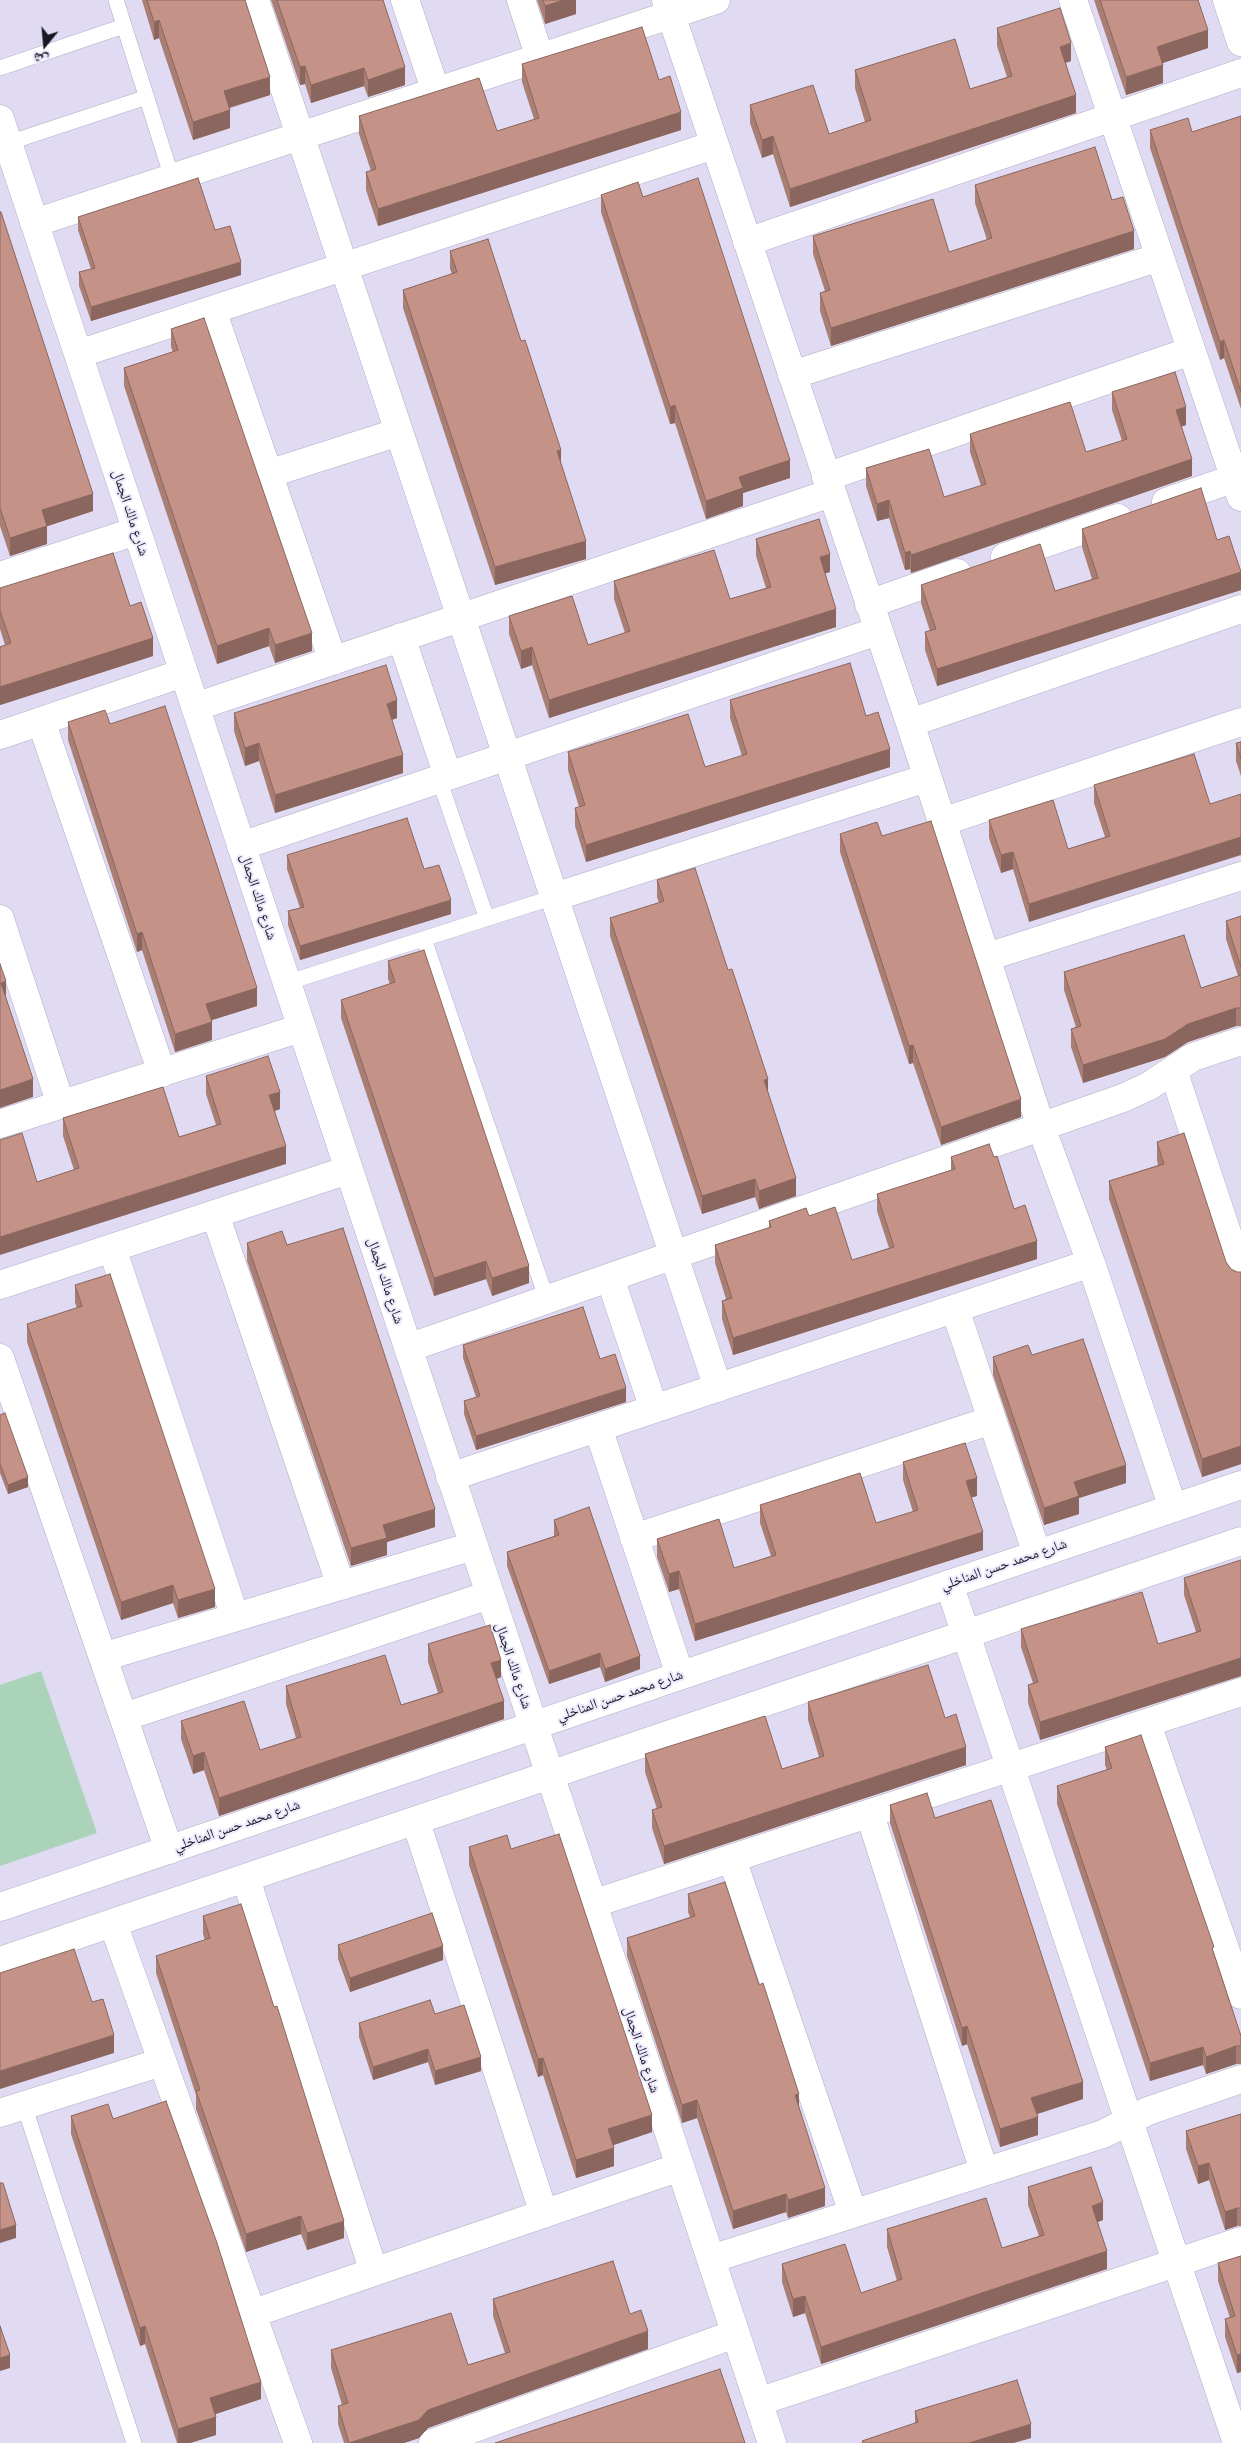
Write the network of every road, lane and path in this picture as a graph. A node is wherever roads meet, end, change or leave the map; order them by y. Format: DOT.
graph roads {
  1 [pos="116,0"];
  2 [pos="255,0"];
  3 [pos="405,0"];
  4 [pos="521,0"];
  5 [pos="716,0"];
  6 [pos="1073,0"];
  7 [pos="1227,0"];
  8 [pos="668,8"];
  9 [pos="124,26"];
  10 [pos="1241,42"];
  11 [pos="540,58"];
  12 [pos="0,68"];
  13 [pos="1241,72"];
  14 [pos="436,92"];
  15 [pos="147,97"];
  16 [pos="1112,117"];
  17 [pos="4,131"];
  18 [pos="300,136"];
  19 [pos="714,145"];
  20 [pos="9,175"];
  21 [pos="172,178"];
  22 [pos="34,224"];
  23 [pos="747,242"];
  24 [pos="1160,257"];
  25 [pos="344,267"];
  26 [pos="212,310"];
  27 [pos="1192,351"];
  28 [pos="78,354"];
  29 [pos="792,376"];
  30 [pos="399,432"];
  31 [pos="268,474"];
  32 [pos="1239,484"];
  33 [pos="829,485"];
  34 [pos="136,530"];
  35 [pos="1,574"];
  36 [pos="869,604"];
  37 [pos="1241,609"];
  38 [pos="461,617"];
  39 [pos="878,631"];
  40 [pos="401,637"];
  41 [pos="333,661"];
  42 [pos="184,673"];
  43 [pos="195,707"];
  44 [pos="41,721"];
  45 [pos="1241,722"];
  46 [pos="910,723"];
  47 [pos="0,735"];
  48 [pos="507,756"];
  49 [pos="443,778"];
  50 [pos="927,778"];
  51 [pos="942,822"];
  52 [pos="241,846"];
  53 [pos="1241,876"];
  54 [pos="554,897"];
  55 [pos="0,918"];
  56 [pos="486,919"];
  57 [pos="424,939"];
  58 [pos="988,957"];
  59 [pos="286,983"];
  60 [pos="302,1028"];
  61 [pos="1241,1041"];
  62 [pos="1173,1070"];
  63 [pos="162,1073"];
  64 [pos="61,1105"];
  65 [pos="0,1124"];
  66 [pos="1041,1127"];
  67 [pos="348,1170"];
  68 [pos="215,1214"];
  69 [pos="112,1248"];
  70 [pos="674,1256"];
  71 [pos="1090,1263"];
  72 [pos="1241,1275"];
  73 [pos="610,1278"];
  74 [pos="0,1285"];
  75 [pos="547,1300"];
  76 [pos="954,1309"];
  77 [pos="408,1348"];
  78 [pos="3,1375"];
  79 [pos="718,1388"];
  80 [pos="654,1409"];
  81 [pos="992,1420"];
  82 [pos="598,1428"];
  83 [pos="450,1477"];
  84 [pos="1241,1485"];
  85 [pos="1173,1508"];
  86 [pos="634,1538"];
  87 [pos="1241,1541"];
  88 [pos="473,1546"];
  89 [pos="1037,1554"];
  90 [pos="949,1584"];
  91 [pos="341,1586"];
  92 [pos="489,1595"];
  93 [pos="235,1617"];
  94 [pos="966,1634"];
  95 [pos="103,1656"];
  96 [pos="680,1675"];
  97 [pos="1241,1692"];
  98 [pos="124,1717"];
  99 [pos="1147,1724"];
  100 [pos="532,1726"];
  101 [pos="1011,1769"];
  102 [pos="550,1776"];
  103 [pos="870,1815"];
  104 [pos="416,1822"];
  105 [pos="169,1850"];
  106 [pos="732,1859"];
  107 [pos="246,1879"];
  108 [pos="592,1904"];
  109 [pos="0,1907"];
  110 [pos="113,1923"];
  111 [pos="0,1961"];
  112 [pos="1241,1995"];
  113 [pos="162,2062"];
  114 [pos="1241,2079"];
  115 [pos="12,2109"];
  116 [pos="1129,2120"];
  117 [pos="680,2167"];
  118 [pos="984,2171"];
  119 [pos="853,2213"];
  120 [pos="544,2214"];
  121 [pos="1241,2240"];
  122 [pos="711,2259"];
  123 [pos="1176,2262"];
  124 [pos="374,2272"];
  125 [pos="251,2314"];
  126 [pos="735,2334"];
  127 [pos="1231,2394"];
  128 [pos="758,2402"];
  129 [pos="295,2442"];
  130 [pos="134,2443"];
  131 [pos="433,2443"];
  132 [pos="772,2443"];
  133 [pos="1236,2443"];
  1 -- 9 [label="lane"];
  2 -- 18 [label="street"];
  3 -- 14 [label="street"];
  4 -- 11 [label="street"];
  5 -- 8 [label="street"];
  6 -- 16 [label="street"];
  7 -- 10 [label="street"];
  8 -- 11 [label="street"];
  8 -- 19 [label="street"];
  9 -- 12 [label="lane"];
  9 -- 15 [label="lane"];
  11 -- 14 [label="street"];
  13 -- 16 [label="street"];
  14 -- 18 [label="street"];
  15 -- 17 [label="lane"];
  15 -- 21 [label="lane"];
  16 -- 23 [label="street"];
  16 -- 24 [label="street"];
  17 -- 20 [label="street, شارع مالك الجمال"];
  18 -- 21 [label="street"];
  18 -- 25 [label="street"];
  19 -- 23 [label="street"];
  19 -- 25 [label="street"];
  20 -- 22 [label="street, شارع مالك الجمال"];
  21 -- 22 [label="street"];
  22 -- 28 [label="street, شارع مالك الجمال"];
  23 -- 29 [label="street"];
  24 -- 27 [label="street"];
  24 -- 29 [label="street"];
  25 -- 26 [label="street"];
  25 -- 30 [label="street"];
  26 -- 28 [label="street"];
  26 -- 31 [label="street"];
  27 -- 32 [label="street"];
  27 -- 33 [label="street"];
  28 -- 34 [label="street, شارع مالك الجمال"];
  29 -- 33 [label="street"];
  30 -- 31 [label="street"];
  30 -- 38 [label="street"];
  31 -- 41 [label="street"];
  32 -- 36 [label="street"];
  33 -- 36 [label="street"];
  33 -- 38 [label="street"];
  34 -- 35 [label="street"];
  34 -- 42 [label="street, شارع مالك الجمال"];
  36 -- 39 [label="street"];
  37 -- 46 [label="street"];
  38 -- 40 [label="street"];
  38 -- 48 [label="street"];
  39 -- 46 [label="street"];
  39 -- 48 [label="street"];
  40 -- 41 [label="street"];
  40 -- 49 [label="street"];
  41 -- 43 [label="street"];
  42 -- 43 [label="street, شارع مالك الجمال"];
  42 -- 44 [label="street"];
  43 -- 52 [label="street, شارع مالك الجمال"];
  44 -- 47 [label="street"];
  44 -- 63 [label="street"];
  45 -- 51 [label="street"];
  46 -- 50 [label="street"];
  48 -- 49 [label="street"];
  48 -- 54 [label="street"];
  49 -- 52 [label="street"];
  49 -- 56 [label="lane"];
  50 -- 51 [label="street"];
  50 -- 54 [label="street"];
  51 -- 58 [label="street"];
  52 -- 59 [label="street, شارع مالك الجمال"];
  53 -- 58 [label="street"];
  54 -- 56 [label="lane"];
  54 -- 70 [label="street"];
  55 -- 64 [label="street"];
  56 -- 57 [label="lane"];
  57 -- 59 [label="lane"];
  57 -- 75 [label="lane"];
  58 -- 66 [label="street"];
  59 -- 60 [label="street, شارع مالك الجمال"];
  60 -- 63 [label="street"];
  60 -- 67 [label="street, شارع مالك الجمال"];
  61 -- 62 [label="street"];
  62 -- 66 [label="street"];
  62 -- 72 [label="street"];
  63 -- 64 [label="street"];
  64 -- 65 [label="street"];
  66 -- 70 [label="street"];
  66 -- 71 [label="street"];
  67 -- 68 [label="street"];
  67 -- 77 [label="street, شارع مالك الجمال"];
  68 -- 69 [label="street"];
  68 -- 91 [label="street"];
  69 -- 74 [label="street"];
  69 -- 93 [label="street"];
  70 -- 73 [label="street"];
  70 -- 79 [label="street"];
  71 -- 76 [label="street"];
  71 -- 85 [label="street"];
  73 -- 75 [label="street"];
  73 -- 80 [label="street"];
  75 -- 77 [label="street"];
  76 -- 79 [label="street"];
  76 -- 81 [label="street"];
  77 -- 83 [label="street, شارع مالك الجمال"];
  78 -- 95 [label="street"];
  79 -- 80 [label="street"];
  80 -- 82 [label="street"];
  81 -- 86 [label="street"];
  81 -- 89 [label="street"];
  82 -- 83 [label="street"];
  82 -- 86 [label="street"];
  83 -- 88 [label="street, شارع مالك الجمال"];
  84 -- 85 [label="street, شارع محمد حسن المناخلي"];
  85 -- 89 [label="street, شارع محمد حسن المناخلي"];
  86 -- 96 [label="street"];
  87 -- 94 [label="street"];
  88 -- 91 [label="street"];
  88 -- 92 [label="street, شارع مالك الجمال"];
  89 -- 90 [label="street, شارع محمد حسن المناخلي"];
  90 -- 94 [label="street"];
  90 -- 96 [label="street, شارع محمد حسن المناخلي"];
  91 -- 93 [label="street"];
  92 -- 98 [label="street"];
  92 -- 100 [label="street, شارع مالك الجمال"];
  93 -- 95 [label="street"];
  94 -- 101 [label="street"];
  94 -- 102 [label="street"];
  95 -- 98 [label="street"];
  96 -- 100 [label="street, شارع محمد حسن المناخلي"];
  97 -- 99 [label="street"];
  98 -- 105 [label="street"];
  99 -- 101 [label="street"];
  99 -- 112 [label="street"];
  100 -- 102 [label="street, شارع مالك الجمال"];
  100 -- 105 [label="street, شارع محمد حسن المناخلي"];
  101 -- 103 [label="street"];
  101 -- 116 [label="street"];
  102 -- 104 [label="street"];
  102 -- 108 [label="street, شارع مالك الجمال"];
  103 -- 106 [label="street"];
  103 -- 118 [label="street"];
  104 -- 107 [label="street"];
  104 -- 120 [label="street"];
  105 -- 109 [label="street, شارع محمد حسن المناخلي"];
  106 -- 108 [label="street"];
  106 -- 119 [label="street"];
  107 -- 110 [label="street"];
  107 -- 124 [label="street"];
  108 -- 117 [label="street, شارع مالك الجمال"];
  110 -- 111 [label="street"];
  110 -- 113 [label="street"];
  113 -- 115 [label="street"];
  113 -- 125 [label="street"];
  114 -- 116 [label="street"];
  115 -- 130 [label="lane"];
  116 -- 118 [label="street"];
  116 -- 123 [label="street"];
  117 -- 120 [label="street"];
  117 -- 122 [label="street, شارع مالك الجمال"];
  118 -- 119 [label="street"];
  119 -- 122 [label="street"];
  120 -- 124 [label="street"];
  121 -- 123 [label="street"];
  122 -- 126 [label="street, شارع مالك الجمال"];
  123 -- 127 [label="street"];
  123 -- 128 [label="street"];
  124 -- 125 [label="street"];
  125 -- 129 [label="street"];
  126 -- 128 [label="street, شارع مالك الجمال"];
  126 -- 131 [label="street"];
  127 -- 133 [label="street"];
  128 -- 132 [label="street, شارع مالك الجمال"];
}
